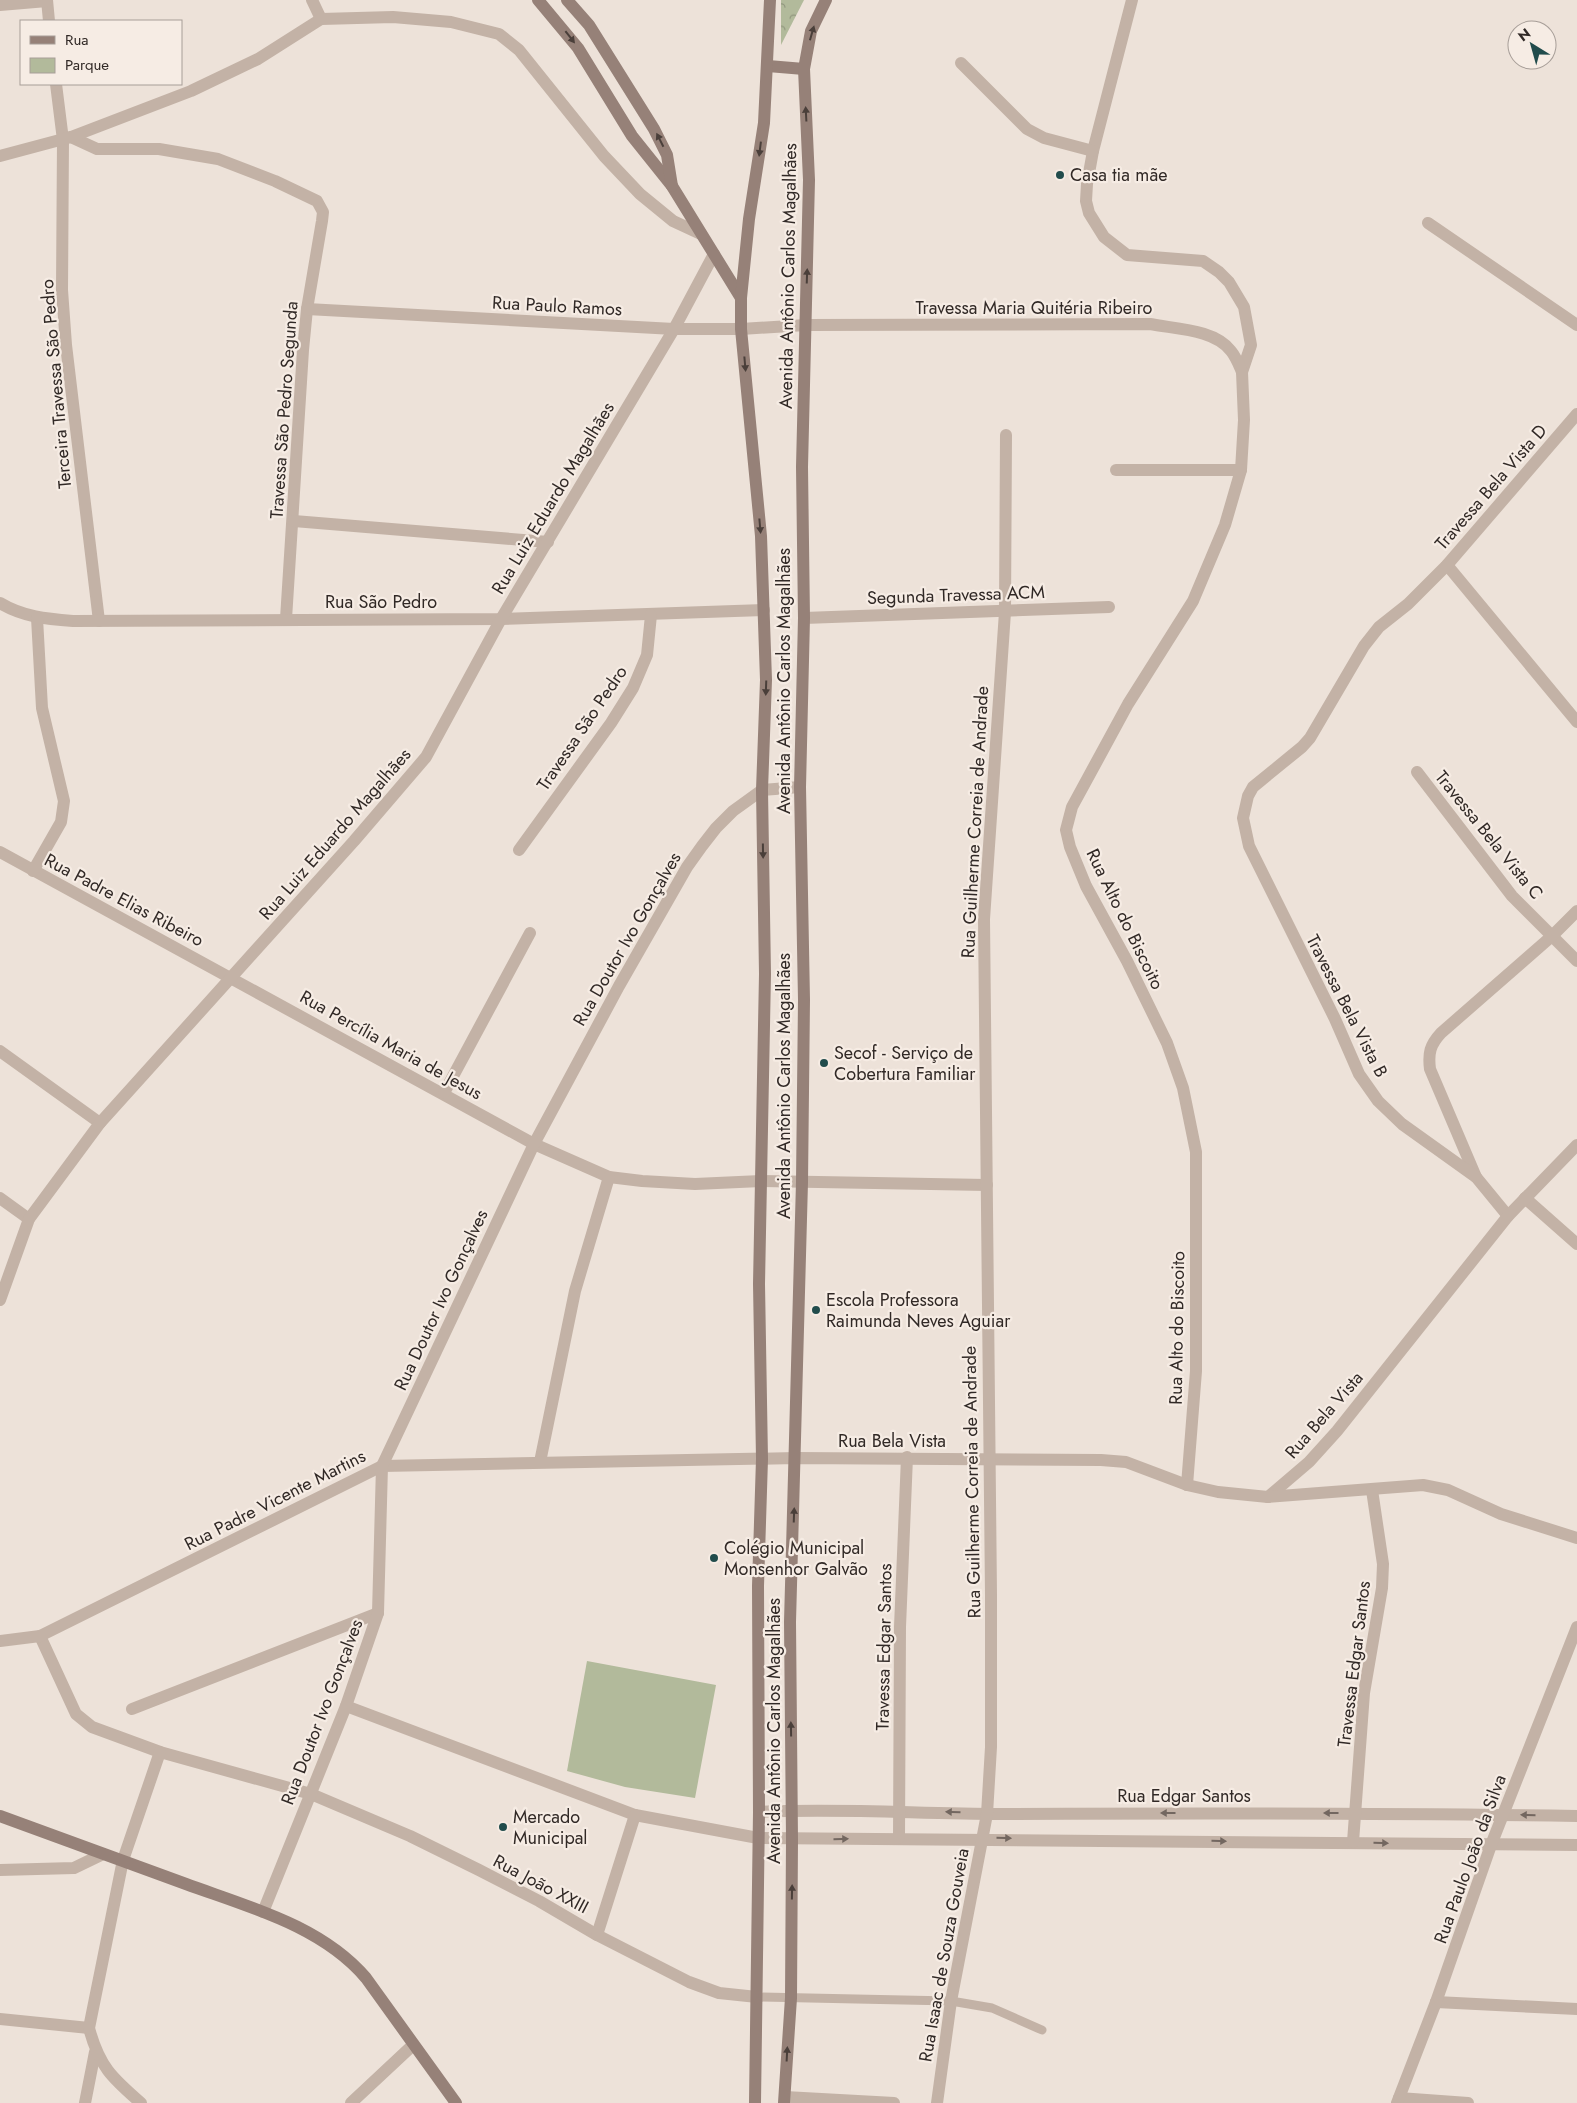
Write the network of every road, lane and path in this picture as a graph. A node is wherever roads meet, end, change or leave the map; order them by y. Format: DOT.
graph roads {
  1 [pos="47,0"];
  2 [pos="312,0"];
  3 [pos="538,0"];
  4 [pos="567,0"];
  5 [pos="770,0"];
  6 [pos="826,0"];
  7 [pos="1132,0"];
  8 [pos="0,6"];
  9 [pos="321,19"];
  10 [pos="49,20"];
  11 [pos="961,63"];
  12 [pos="768,66"];
  13 [pos="804,69"];
  14 [pos="56,85"];
  15 [pos="67,139"];
  16 [pos="1093,151"];
  17 [pos="0,156"];
  18 [pos="672,186"];
  19 [pos="1428,223"];
  20 [pos="701,234"];
  21 [pos="714,254"];
  22 [pos="741,298"];
  23 [pos="307,309"];
  24 [pos="806,325"];
  25 [pos="1577,325"];
  26 [pos="674,329"];
  27 [pos="741,329"];
  28 [pos="1242,372"];
  29 [pos="1577,414"];
  30 [pos="1006,435"];
  31 [pos="1116,470"];
  32 [pos="1241,470"];
  33 [pos="294,521"];
  34 [pos="548,542"];
  35 [pos="1447,565"];
  36 [pos="0,603"];
  37 [pos="1109,607"];
  38 [pos="764,610"];
  39 [pos="1005,612"];
  40 [pos="651,615"];
  41 [pos="37,618"];
  42 [pos="804,618"];
  43 [pos="286,619"];
  44 [pos="501,619"];
  45 [pos="99,621"];
  46 [pos="1577,722"];
  47 [pos="1417,772"];
  48 [pos="800,787"];
  49 [pos="762,790"];
  50 [pos="519,850"];
  51 [pos="0,852"];
  52 [pos="33,871"];
  53 [pos="1577,911"];
  54 [pos="530,933"];
  55 [pos="1552,936"];
  56 [pos="1577,961"];
  57 [pos="231,978"];
  58 [pos="0,1051"];
  59 [pos="444,1094"];
  60 [pos="100,1123"];
  61 [pos="534,1144"];
  62 [pos="1577,1145"];
  63 [pos="609,1177"];
  64 [pos="1476,1177"];
  65 [pos="761,1181"];
  66 [pos="802,1182"];
  67 [pos="987,1185"];
  68 [pos="0,1198"];
  69 [pos="1526,1198"];
  70 [pos="1508,1216"];
  71 [pos="29,1219"];
  72 [pos="1577,1244"];
  73 [pos="0,1300"];
  74 [pos="907,1457"];
  75 [pos="796,1458"];
  76 [pos="762,1459"];
  77 [pos="990,1459"];
  78 [pos="540,1462"];
  79 [pos="382,1466"];
  80 [pos="1187,1485"];
  81 [pos="1372,1490"];
  82 [pos="1268,1497"];
  83 [pos="1577,1538"];
  84 [pos="378,1613"];
  85 [pos="1577,1627"];
  86 [pos="40,1636"];
  87 [pos="0,1641"];
  88 [pos="1571,1662"];
  89 [pos="346,1706"];
  90 [pos="132,1709"];
  91 [pos="160,1752"];
  92 [pos="311,1794"];
  93 [pos="792,1810"];
  94 [pos="899,1810"];
  95 [pos="758,1812"];
  96 [pos="1356,1813"];
  97 [pos="987,1814"];
  98 [pos="635,1815"];
  99 [pos="1503,1815"];
  100 [pos="0,1816"];
  101 [pos="1577,1816"];
  102 [pos="758,1838"];
  103 [pos="899,1838"];
  104 [pos="981,1838"];
  105 [pos="792,1840"];
  106 [pos="1353,1842"];
  107 [pos="1491,1845"];
  108 [pos="1577,1845"];
  109 [pos="103,1854"];
  110 [pos="123,1860"];
  111 [pos="0,1870"];
  112 [pos="263,1912"];
  113 [pos="597,1935"];
  114 [pos="757,1997"];
  115 [pos="790,1998"];
  116 [pos="951,2001"];
  117 [pos="1436,2002"];
  118 [pos="1577,2009"];
  119 [pos="0,2019"];
  120 [pos="89,2028"];
  121 [pos="1042,2030"];
  122 [pos="414,2045"];
  123 [pos="95,2052"];
  124 [pos="784,2100"];
  125 [pos="1398,2100"];
  126 [pos="86,2103"];
  127 [pos="141,2103"];
  128 [pos="350,2103"];
  129 [pos="456,2103"];
  130 [pos="755,2103"];
  131 [pos="894,2103"];
  132 [pos="937,2103"];
  133 [pos="1468,2103"];
  1 -- 8 [label="street"];
  1 -- 10 [label="street"];
  2 -- 9 [label="street"];
  3 -- 18 [label="main road, one-way"];
  18 -- 4 [label="main road, one-way"];
  5 -- 12 [label="main road, Avenida Antônio Carlos Magalhães"];
  13 -- 6 [label="main road, Avenida Antônio Carlos Magalhães, one-way"];
  7 -- 16 [label="street"];
  9 -- 15 [label="street"];
  9 -- 20 [label="street"];
  11 -- 16 [label="street"];
  12 -- 13 [label="main road"];
  12 -- 22 [label="main road, Avenida Antônio Carlos Magalhães, one-way"];
  24 -- 13 [label="main road, Avenida Antônio Carlos Magalhães, one-way"];
  14 -- 15 [label="street, Terceira Travessa São Pedro"];
  15 -- 17 [label="street"];
  15 -- 23 [label="street, Travessa São Pedro Segunda"];
  15 -- 45 [label="street, Terceira Travessa São Pedro"];
  16 -- 28 [label="street"];
  18 -- 20 [label="main road"];
  19 -- 25 [label="street"];
  20 -- 21 [label="main road"];
  21 -- 22 [label="main road"];
  21 -- 26 [label="street, Rua Luiz Eduardo Magalhães"];
  22 -- 27 [label="main road, Avenida Antônio Carlos Magalhães"];
  23 -- 26 [label="street, Rua Paulo Ramos"];
  23 -- 33 [label="street, Travessa São Pedro Segunda"];
  24 -- 27 [label="street, Rua Paulo Ramos"];
  24 -- 28 [label="street, Travessa Maria Quitéria Ribeiro"];
  24 -- 42 [label="main road, Avenida Antônio Carlos Magalhães"];
  26 -- 27 [label="street, Rua Paulo Ramos"];
  26 -- 34 [label="street, Rua Luiz Eduardo Magalhães"];
  27 -- 38 [label="main road, Avenida Antônio Carlos Magalhães, one-way"];
  28 -- 32 [label="street, Rua Alto do Biscoito"];
  29 -- 35 [label="street, Travessa Bela Vista D"];
  30 -- 39 [label="street, Rua Guilherme Correia de Andrade"];
  31 -- 32 [label="street"];
  32 -- 80 [label="street, Rua Alto do Biscoito"];
  33 -- 34 [label="street"];
  33 -- 43 [label="street, Travessa São Pedro Segunda"];
  34 -- 44 [label="street, Rua Luiz Eduardo Magalhães"];
  35 -- 46 [label="street, Travessa Bela Vista D"];
  35 -- 64 [label="street, Travessa Bela Vista B"];
  36 -- 41 [label="street, Rua São Pedro"];
  37 -- 39 [label="street, Segunda Travessa ACM"];
  38 -- 40 [label="street, Rua São Pedro"];
  38 -- 49 [label="main road, Avenida Antônio Carlos Magalhães, one-way"];
  39 -- 42 [label="street, Segunda Travessa ACM"];
  39 -- 67 [label="street, Rua Guilherme Correia de Andrade"];
  40 -- 44 [label="street, Rua São Pedro"];
  40 -- 50 [label="street, Travessa São Pedro"];
  41 -- 45 [label="street, Rua São Pedro"];
  41 -- 52 [label="street"];
  42 -- 48 [label="main road, Avenida Antônio Carlos Magalhães"];
  43 -- 44 [label="street, Rua São Pedro"];
  43 -- 45 [label="street, Rua São Pedro"];
  44 -- 57 [label="street, Rua Luiz Eduardo Magalhães"];
  47 -- 55 [label="street, Travessa Bela Vista C"];
  48 -- 49 [label="street"];
  48 -- 66 [label="main road, Avenida Antônio Carlos Magalhães"];
  49 -- 61 [label="street, Rua Doutor Ivo Gonçalves"];
  49 -- 65 [label="main road, Avenida Antônio Carlos Magalhães, one-way"];
  51 -- 52 [label="street, Rua Padre Elias Ribeiro"];
  52 -- 57 [label="street, Rua Padre Elias Ribeiro"];
  53 -- 55 [label="street"];
  54 -- 59 [label="street"];
  55 -- 56 [label="street, Travessa Bela Vista C"];
  55 -- 64 [label="street"];
  57 -- 59 [label="street, Rua Percília Maria de Jesus"];
  57 -- 60 [label="street, Rua Luiz Eduardo Magalhães"];
  58 -- 60 [label="street"];
  59 -- 61 [label="street, Rua Percília Maria de Jesus"];
  60 -- 71 [label="street, Rua Luiz Eduardo Magalhães"];
  61 -- 63 [label="street, Rua Percília Maria de Jesus"];
  61 -- 79 [label="street, Rua Doutor Ivo Gonçalves"];
  62 -- 69 [label="street, Rua Bela Vista"];
  63 -- 65 [label="street, Rua Percília Maria de Jesus"];
  63 -- 78 [label="street"];
  64 -- 70 [label="street, Travessa Bela Vista B"];
  65 -- 66 [label="street, Rua Percília Maria de Jesus"];
  65 -- 76 [label="main road, Avenida Antônio Carlos Magalhães"];
  66 -- 67 [label="street, Rua Percília Maria de Jesus"];
  66 -- 75 [label="main road, Avenida Antônio Carlos Magalhães"];
  67 -- 77 [label="street, Rua Guilherme Correia de Andrade"];
  68 -- 71 [label="street"];
  69 -- 70 [label="street, Rua Bela Vista"];
  69 -- 72 [label="street"];
  70 -- 82 [label="street, Rua Bela Vista"];
  71 -- 73 [label="street, Rua Luiz Eduardo Magalhães"];
  74 -- 75 [label="street, Rua Bela Vista"];
  74 -- 77 [label="street, Rua Bela Vista"];
  74 -- 94 [label="street, Travessa Edgar Santos"];
  75 -- 76 [label="street, Rua Bela Vista"];
  93 -- 75 [label="main road, Avenida Antônio Carlos Magalhães, one-way"];
  76 -- 78 [label="street, Rua Padre Vicente Martins"];
  76 -- 95 [label="main road, Avenida Antônio Carlos Magalhães"];
  77 -- 80 [label="street, Rua Bela Vista"];
  77 -- 97 [label="street, Rua Guilherme Correia de Andrade"];
  78 -- 79 [label="street, Rua Padre Vicente Martins"];
  79 -- 84 [label="street, Rua Doutor Ivo Gonçalves"];
  79 -- 86 [label="street, Rua Padre Vicente Martins"];
  80 -- 82 [label="street, Rua Bela Vista"];
  81 -- 82 [label="street"];
  81 -- 83 [label="street"];
  81 -- 96 [label="street, Travessa Edgar Santos"];
  84 -- 89 [label="street, Rua Doutor Ivo Gonçalves"];
  84 -- 90 [label="street"];
  85 -- 88 [label="street, Rua Paulo João da Silva"];
  86 -- 87 [label="street, Rua Padre Vicente Martins"];
  86 -- 91 [label="street, Rua João XXIII"];
  88 -- 99 [label="street, Rua Paulo João da Silva"];
  89 -- 92 [label="street, Rua Doutor Ivo Gonçalves"];
  89 -- 98 [label="street"];
  91 -- 92 [label="street, Rua João XXIII"];
  91 -- 110 [label="street"];
  92 -- 112 [label="street, Rua Doutor Ivo Gonçalves"];
  92 -- 113 [label="street, Rua João XXIII"];
  93 -- 94 [label="street, Rua Edgar Santos"];
  93 -- 95 [label="street, Rua Edgar Santos"];
  93 -- 105 [label="main road, Avenida Antônio Carlos Magalhães"];
  97 -- 94 [label="street, Rua Edgar Santos, one-way"];
  94 -- 103 [label="street, Travessa Edgar Santos"];
  95 -- 102 [label="main road, Avenida Antônio Carlos Magalhães"];
  96 -- 97 [label="street, Rua Edgar Santos, one-way"];
  96 -- 99 [label="street, Rua Edgar Santos"];
  96 -- 106 [label="street, Travessa Edgar Santos"];
  97 -- 104 [label="street, Rua Isaac de Souza Gouveia"];
  98 -- 102 [label="street"];
  98 -- 113 [label="street"];
  101 -- 99 [label="street, Rua Edgar Santos, one-way"];
  99 -- 107 [label="street, Rua Paulo João da Silva"];
  100 -- 109 [label="main road"];
  102 -- 105 [label="street"];
  102 -- 114 [label="main road, Avenida Antônio Carlos Magalhães"];
  103 -- 104 [label="street"];
  105 -- 103 [label="street, one-way"];
  104 -- 106 [label="street, one-way"];
  104 -- 116 [label="street, Rua Isaac de Souza Gouveia"];
  115 -- 105 [label="main road, Avenida Antônio Carlos Magalhães, one-way"];
  106 -- 107 [label="street, one-way"];
  107 -- 108 [label="street"];
  107 -- 117 [label="street, Rua Paulo João da Silva"];
  109 -- 110 [label="main road"];
  109 -- 111 [label="street"];
  110 -- 112 [label="main road"];
  110 -- 120 [label="street"];
  112 -- 122 [label="main road"];
  113 -- 114 [label="street, Rua João XXIII"];
  114 -- 115 [label="lane"];
  114 -- 130 [label="main road, Avenida Antônio Carlos Magalhães"];
  115 -- 116 [label="lane"];
  124 -- 115 [label="main road, Avenida Antônio Carlos Magalhães, one-way"];
  116 -- 121 [label="lane"];
  116 -- 132 [label="street, Rua Isaac de Souza Gouveia"];
  117 -- 118 [label="street"];
  117 -- 125 [label="street, Rua Paulo João da Silva"];
  119 -- 120 [label="street"];
  120 -- 123 [label="street"];
  122 -- 128 [label="street"];
  122 -- 129 [label="main road"];
  123 -- 126 [label="street"];
  123 -- 127 [label="street"];
  124 -- 131 [label="street"];
  125 -- 133 [label="street"];
}
